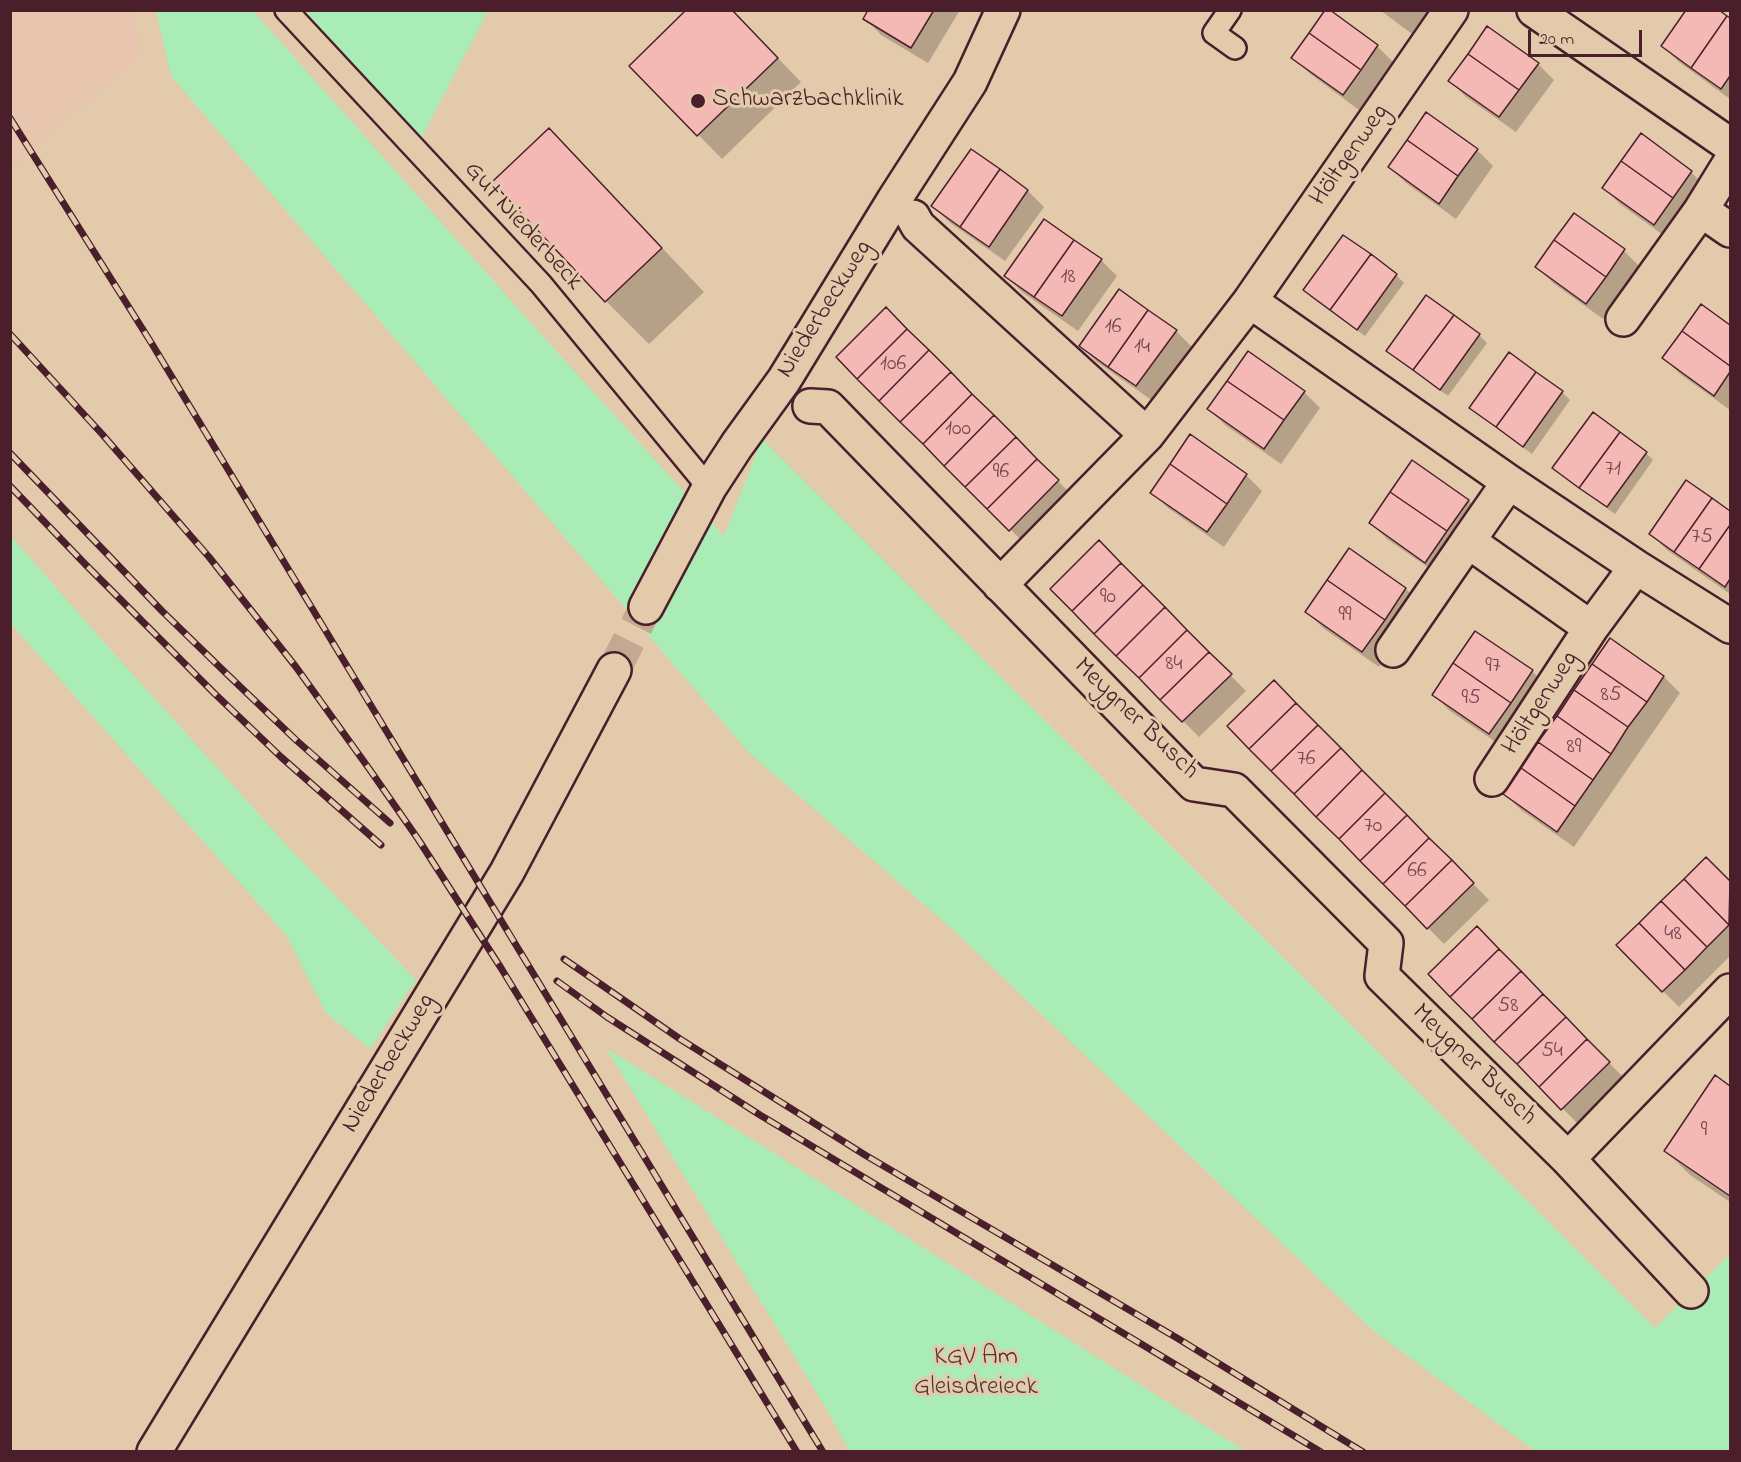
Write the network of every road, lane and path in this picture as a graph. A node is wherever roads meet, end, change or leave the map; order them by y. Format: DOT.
graph roads {
  1 [pos="286,10"];
  2 [pos="1003,10"];
  3 [pos="1230,10"];
  4 [pos="1451,10"];
  5 [pos="1534,10"];
  6 [pos="1234,48"];
  7 [pos="1731,145"];
  8 [pos="1731,163"];
  9 [pos="1701,210"];
  10 [pos="913,217"];
  11 [pos="1731,230"];
  12 [pos="1250,301"];
  13 [pos="1623,319"];
  14 [pos="810,406"];
  15 [pos="1147,435"];
  16 [pos="1509,482"];
  17 [pos="709,488"];
  18 [pos="1468,541"];
  19 [pos="1636,567"];
  20 [pos="1000,585"];
  21 [pos="646,607"];
  22 [pos="1731,626"];
  23 [pos="1591,628"];
  24 [pos="1393,650"];
  25 [pos="614,670"];
  26 [pos="1492,779"];
  27 [pos="1731,991"];
  28 [pos="1568,1159"];
  29 [pos="1691,1291"];
  30 [pos="154,1452"];
  1 -- 17 [label="lane, Gut Niederbeck"];
  2 -- 17 [label="street, Niederbeckweg"];
  3 -- 6 [label="lane"];
  4 -- 12 [label="street, Höltgenweg"];
  5 -- 7 [label="street"];
  8 -- 9 [label="street"];
  9 -- 11 [label="street"];
  9 -- 13 [label="street"];
  10 -- 15 [label="street"];
  12 -- 15 [label="street, Höltgenweg"];
  12 -- 16 [label="street"];
  14 -- 20 [label="street, Meygner Busch"];
  15 -- 20 [label="street, Höltgenweg"];
  16 -- 18 [label="street"];
  16 -- 19 [label="street"];
  17 -- 21 [label="street, Niederbeckweg"];
  18 -- 23 [label="street, Höltgenweg"];
  18 -- 24 [label="street"];
  19 -- 22 [label="street"];
  19 -- 23 [label="street, Höltgenweg"];
  20 -- 28 [label="street, Meygner Busch"];
  23 -- 26 [label="street, Höltgenweg"];
  25 -- 30 [label="street, Niederbeckweg"];
  27 -- 28 [label="street"];
  28 -- 29 [label="street, Meygner Busch"];
}
